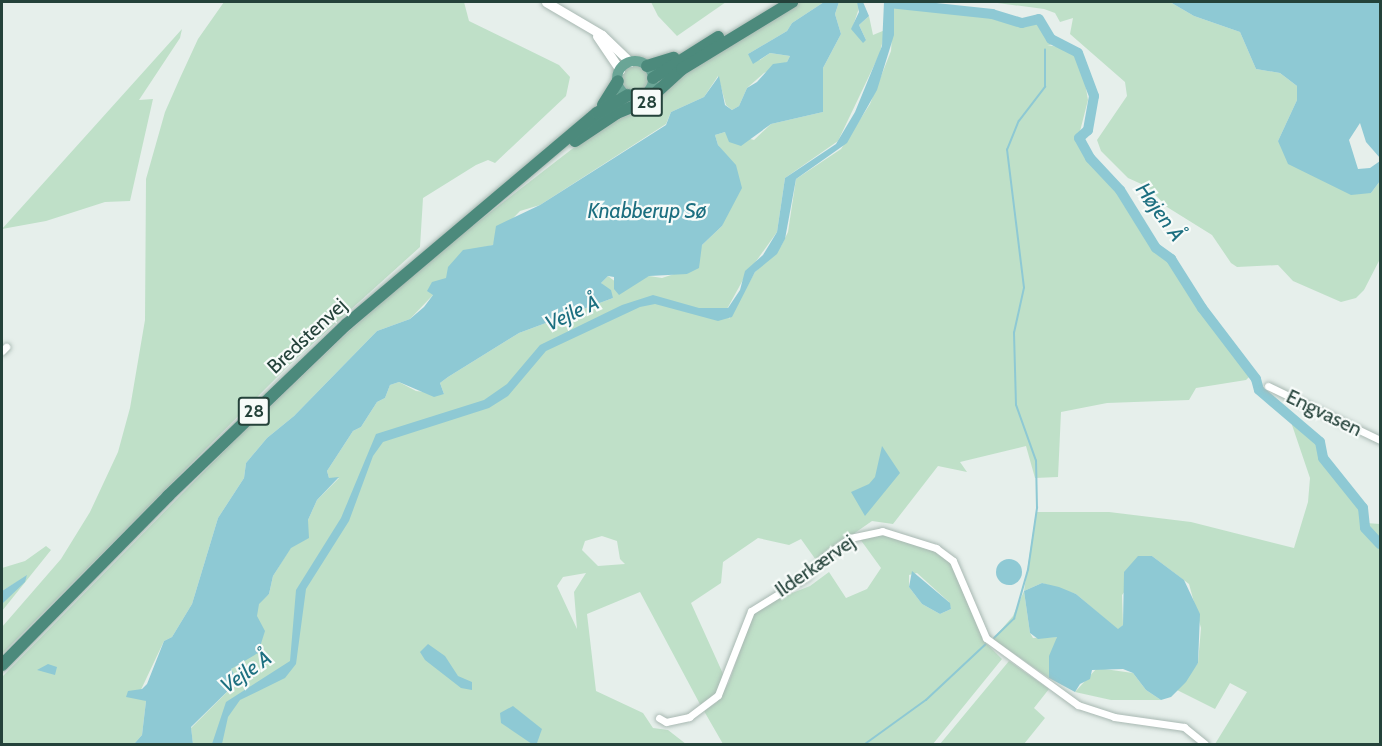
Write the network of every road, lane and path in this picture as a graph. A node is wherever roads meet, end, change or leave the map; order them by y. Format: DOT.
graph roads {
  1 [pos="546,2"];
  2 [pos="782,2"];
  3 [pos="792,2"];
  4 [pos="689,53"];
  5 [pos="647,66"];
  6 [pos="623,71"];
  7 [pos="653,78"];
  8 [pos="628,95"];
  9 [pos="597,113"];
  10 [pos="524,175"];
  11 [pos="1268,386"];
  12 [pos="1380,440"];
  13 [pos="2,665"];
  14 [pos="659,718"];
  15 [pos="1205,744"];
  1 -- 6 [label="street"];
  2 -- 4 [label="highway, 28"];
  3 -- 10 [label="highway, Bredstenvej / 28"];
  4 -- 5 [label="highway, 28"];
  4 -- 7 [label="highway, 28"];
  5 -- 6 [label="main road, 28"];
  5 -- 7 [label="main road, 28"];
  6 -- 8 [label="main road, 28"];
  6 -- 9 [label="highway, Bredstenvej / 28"];
  7 -- 8 [label="main road, 28"];
  8 -- 9 [label="highway, Bredstenvej / 28"];
  9 -- 10 [label="highway, Bredstenvej / 28"];
  10 -- 13 [label="highway, Bredstenvej / 28"];
  11 -- 12 [label="street, Engvasen"];
  14 -- 15 [label="street, Ilderkærvej"];
}
